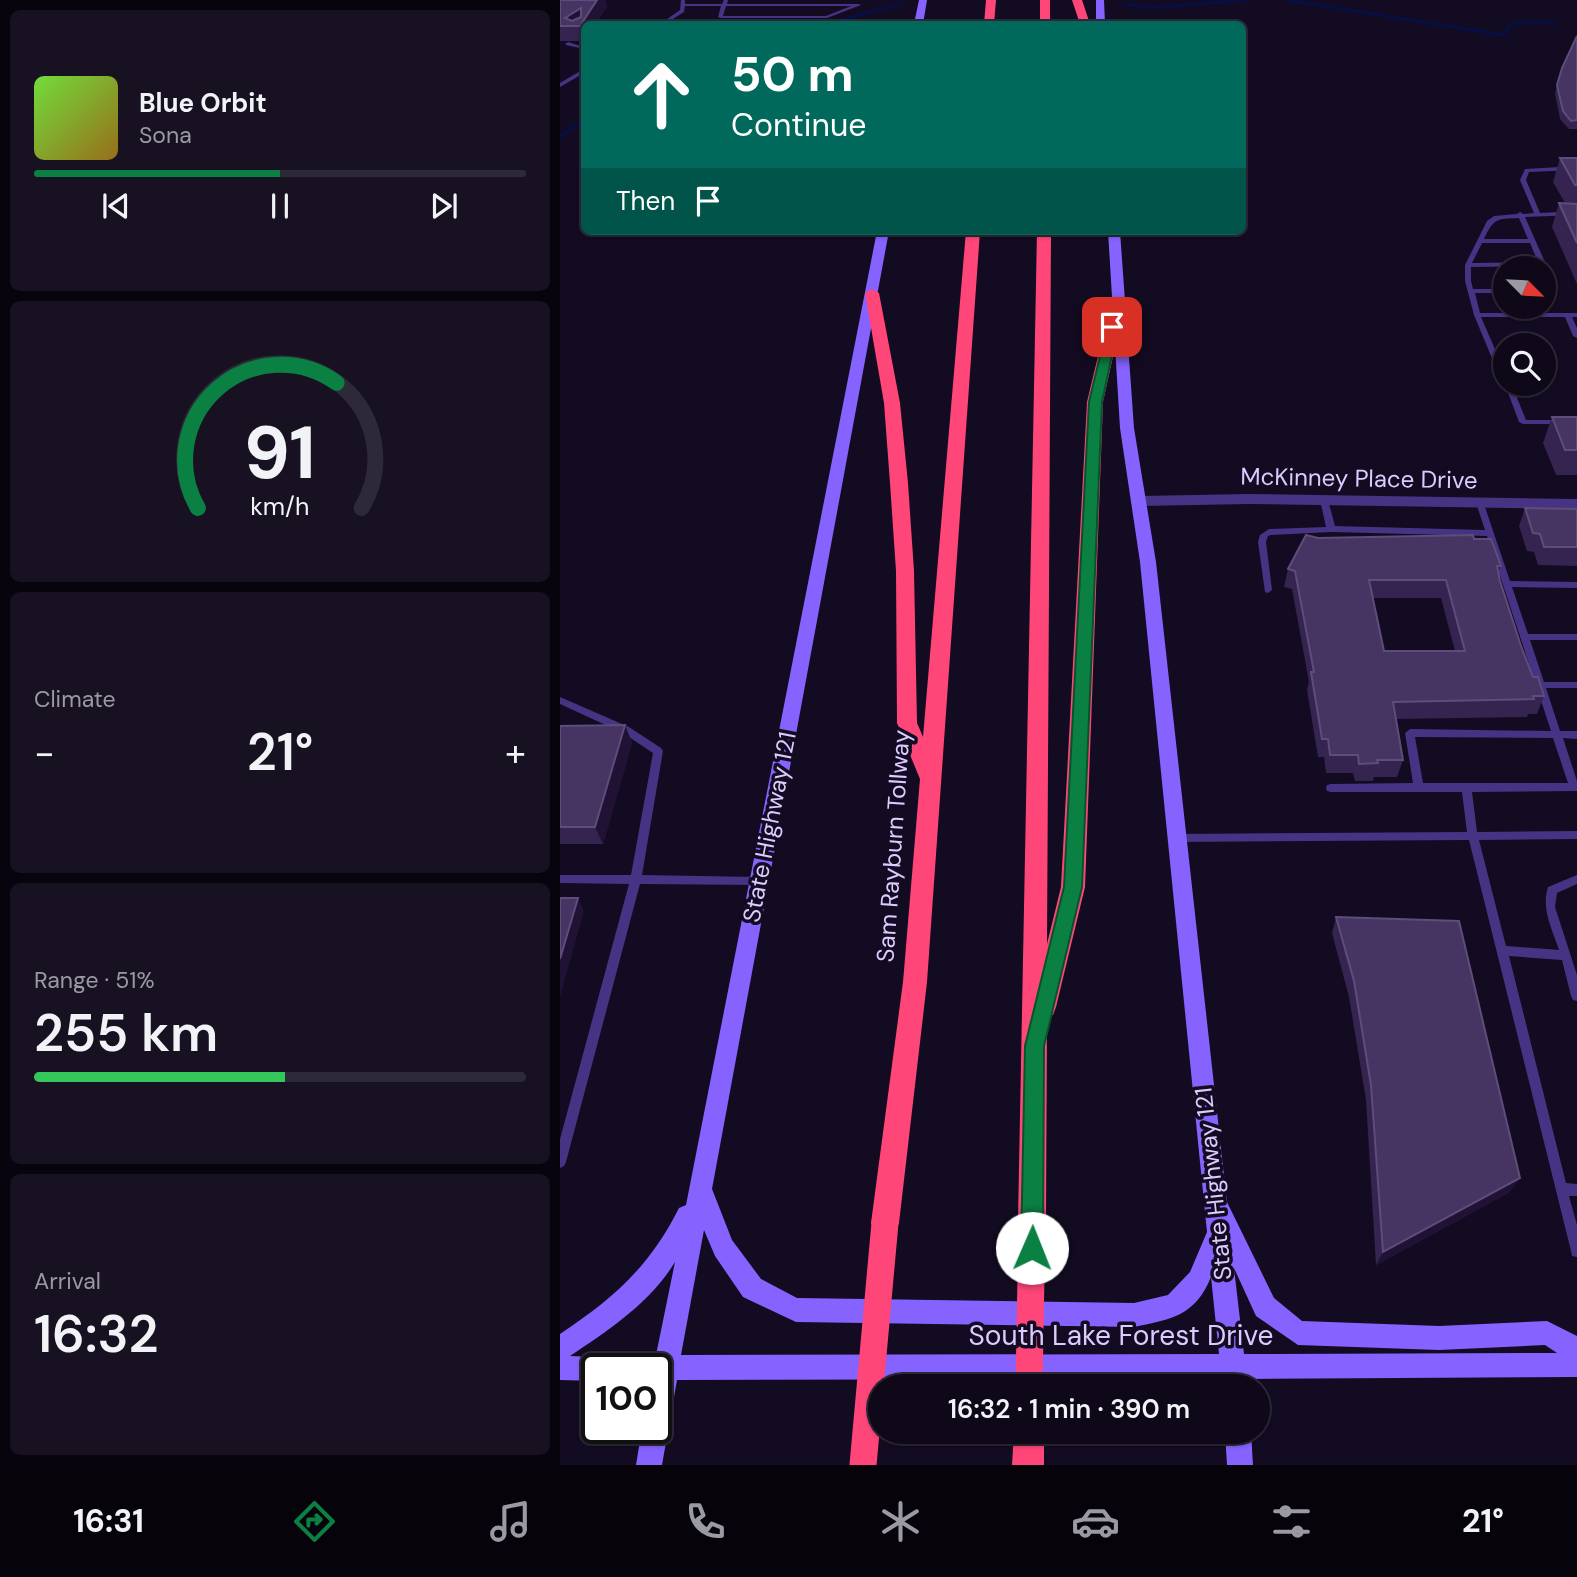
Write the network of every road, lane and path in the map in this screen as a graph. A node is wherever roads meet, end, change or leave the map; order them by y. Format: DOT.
graph roads {
  1 [pos="923,0"];
  2 [pos="991,0"];
  3 [pos="1045,0"];
  4 [pos="1077,0"];
  5 [pos="1100,0"];
  6 [pos="683,2"];
  7 [pos="726,2"];
  8 [pos="860,3"];
  9 [pos="667,21"];
  10 [pos="919,21"];
  11 [pos="989,21"];
  12 [pos="1045,21"];
  13 [pos="1084,21"];
  14 [pos="1101,21"];
  15 [pos="581,47"];
  16 [pos="560,55"];
  17 [pos="581,73"];
  18 [pos="560,85"];
  19 [pos="1577,168"];
  20 [pos="1537,213"];
  21 [pos="1577,213"];
  22 [pos="1520,214"];
  23 [pos="882,235"];
  24 [pos="973,235"];
  25 [pos="1044,235"];
  26 [pos="1114,235"];
  27 [pos="1480,241"];
  28 [pos="1532,241"];
  29 [pos="1539,256"];
  30 [pos="1468,265"];
  31 [pos="1493,265"];
  32 [pos="1470,290"];
  33 [pos="1493,291"];
  34 [pos="872,292"];
  35 [pos="1118,302"];
  36 [pos="1477,315"];
  37 [pos="1567,315"];
  38 [pos="1577,315"];
  39 [pos="1577,336"];
  40 [pos="1493,352"];
  41 [pos="1512,396"];
  42 [pos="1577,422"];
  43 [pos="1324,500"];
  44 [pos="1140,501"];
  45 [pos="1480,503"];
  46 [pos="1577,504"];
  47 [pos="1331,529"];
  48 [pos="1490,533"];
  49 [pos="1507,584"];
  50 [pos="1577,585"];
  51 [pos="1268,590"];
  52 [pos="1524,637"];
  53 [pos="1577,637"];
  54 [pos="1540,685"];
  55 [pos="1577,685"];
  56 [pos="560,700"];
  57 [pos="1557,735"];
  58 [pos="1577,735"];
  59 [pos="930,779"];
  60 [pos="1419,787"];
  61 [pos="1576,787"];
  62 [pos="1331,788"];
  63 [pos="1465,788"];
  64 [pos="1577,835"];
  65 [pos="1473,836"];
  66 [pos="1176,838"];
  67 [pos="560,878"];
  68 [pos="636,879"];
  69 [pos="1577,879"];
  70 [pos="758,881"];
  71 [pos="1502,951"];
  72 [pos="1566,955"];
  73 [pos="1577,996"];
  74 [pos="1034,1046"];
  75 [pos="560,1162"];
  76 [pos="700,1187"];
  77 [pos="1562,1189"];
  78 [pos="1577,1190"];
  79 [pos="1213,1198"];
  80 [pos="1217,1234"];
  81 [pos="1577,1251"];
  82 [pos="560,1348"];
  83 [pos="1577,1350"];
  84 [pos="669,1353"];
  85 [pos="1577,1365"];
  86 [pos="672,1367"];
  87 [pos="560,1368"];
  88 [pos="581,1369"];
  89 [pos="1030,1374"];
  90 [pos="1203,1374"];
  91 [pos="1234,1374"];
  92 [pos="1270,1375"];
  93 [pos="652,1444"];
  94 [pos="1029,1444"];
  95 [pos="1239,1444"];
  96 [pos="649,1465"];
  97 [pos="863,1465"];
  98 [pos="1028,1465"];
  99 [pos="1240,1465"];
  1 -- 10 [label="main road"];
  2 -- 11 [label="highway"];
  3 -- 12 [label="highway"];
  4 -- 13 [label="highway"];
  5 -- 14 [label="main road"];
  6 -- 7 [label="lane"];
  6 -- 9 [label="lane"];
  7 -- 8 [label="lane"];
  7 -- 8 [label="lane"];
  15 -- 16 [label="lane"];
  17 -- 18 [label="lane"];
  19 -- 20 [label="lane"];
  20 -- 21 [label="lane"];
  20 -- 22 [label="lane"];
  22 -- 27 [label="lane"];
  22 -- 28 [label="lane"];
  23 -- 34 [label="main road, State Highway 121"];
  24 -- 59 [label="highway, Sam Rayburn Tollway"];
  25 -- 74 [label="highway"];
  26 -- 35 [label="main road, State Highway 121"];
  27 -- 28 [label="lane"];
  27 -- 30 [label="lane"];
  28 -- 29 [label="lane"];
  30 -- 31 [label="lane"];
  30 -- 32 [label="lane"];
  32 -- 33 [label="lane"];
  32 -- 36 [label="lane"];
  34 -- 59 [label="highway"];
  34 -- 70 [label="main road, State Highway 121"];
  35 -- 44 [label="main road, State Highway 121"];
  35 -- 74 [label="highway"];
  36 -- 37 [label="lane"];
  36 -- 40 [label="lane"];
  37 -- 38 [label="lane"];
  37 -- 39 [label="lane"];
  41 -- 42 [label="lane"];
  43 -- 44 [label="street, McKinney Place Drive"];
  43 -- 45 [label="street, McKinney Place Drive"];
  43 -- 47 [label="lane"];
  44 -- 66 [label="main road, State Highway 121"];
  45 -- 46 [label="street, McKinney Place Drive"];
  45 -- 48 [label="lane"];
  47 -- 48 [label="lane"];
  47 -- 51 [label="lane"];
  48 -- 49 [label="lane"];
  49 -- 50 [label="lane"];
  49 -- 52 [label="lane"];
  52 -- 53 [label="lane"];
  52 -- 54 [label="lane"];
  54 -- 55 [label="lane"];
  54 -- 57 [label="lane"];
  56 -- 68 [label="lane"];
  57 -- 58 [label="lane"];
  57 -- 60 [label="lane"];
  57 -- 61 [label="lane"];
  59 -- 97 [label="highway, Sam Rayburn Tollway, bridge"];
  60 -- 62 [label="lane"];
  60 -- 63 [label="lane"];
  61 -- 63 [label="lane"];
  63 -- 65 [label="lane"];
  64 -- 65 [label="lane"];
  65 -- 66 [label="lane"];
  65 -- 71 [label="lane"];
  66 -- 79 [label="main road, State Highway 121"];
  67 -- 68 [label="lane"];
  68 -- 70 [label="lane"];
  68 -- 75 [label="lane"];
  69 -- 72 [label="lane"];
  70 -- 76 [label="main road, State Highway 121"];
  71 -- 72 [label="lane"];
  71 -- 77 [label="lane"];
  72 -- 73 [label="lane"];
  74 -- 89 [label="highway, bridge"];
  76 -- 80 [label="main road"];
  76 -- 82 [label="main road"];
  76 -- 84 [label="main road, State Highway 121"];
  77 -- 78 [label="lane"];
  77 -- 81 [label="lane"];
  79 -- 80 [label="main road, State Highway 121"];
  79 -- 83 [label="main road"];
  80 -- 91 [label="main road, State Highway 121"];
  85 -- 92 [label="main road, South Lake Forest Drive"];
  86 -- 90 [label="main road, South Lake Forest Drive"];
  87 -- 88 [label="main road"];
  93 -- 96 [label="main road"];
  94 -- 98 [label="highway"];
  95 -- 99 [label="main road"];
}
